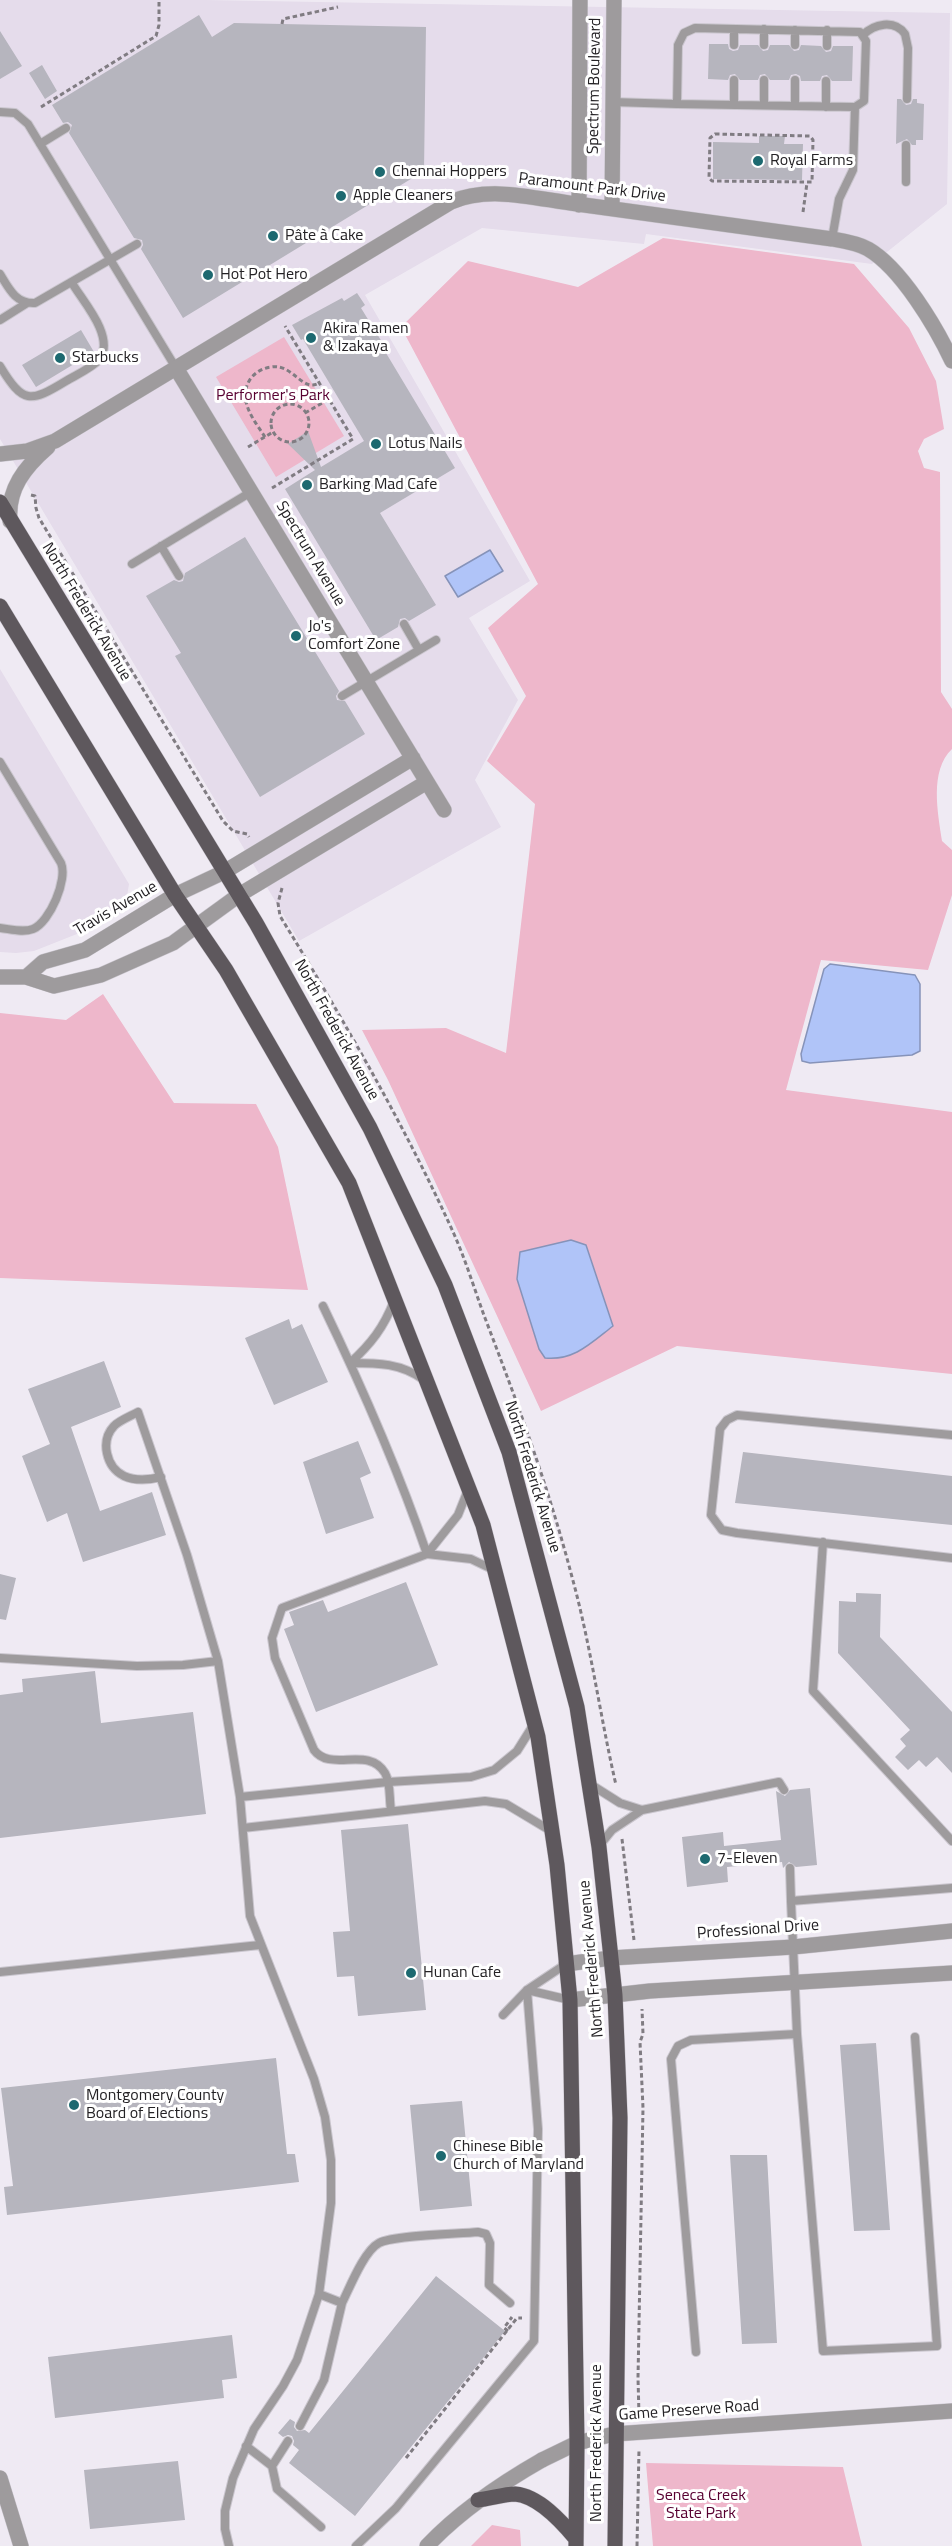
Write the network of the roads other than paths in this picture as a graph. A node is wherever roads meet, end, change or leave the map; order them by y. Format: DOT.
graph roads {
  1 [pos="580,0"];
  2 [pos="614,0"];
  3 [pos="734,29"];
  4 [pos="764,29"];
  5 [pos="795,30"];
  6 [pos="827,30"];
  7 [pos="863,35"];
  8 [pos="734,45"];
  9 [pos="764,45"];
  10 [pos="795,45"];
  11 [pos="827,46"];
  12 [pos="734,80"];
  13 [pos="764,80"];
  14 [pos="795,81"];
  15 [pos="826,81"];
  16 [pos="907,99"];
  17 [pos="612,102"];
  18 [pos="677,104"];
  19 [pos="734,105"];
  20 [pos="764,105"];
  21 [pos="795,106"];
  22 [pos="826,107"];
  23 [pos="855,107"];
  24 [pos="0,112"];
  25 [pos="66,128"];
  26 [pos="40,144"];
  27 [pos="906,145"];
  28 [pos="906,182"];
  29 [pos="579,205"];
  30 [pos="612,208"];
  31 [pos="832,239"];
  32 [pos="137,244"];
  33 [pos="110,260"];
  34 [pos="0,274"];
  35 [pos="72,283"];
  36 [pos="27,303"];
  37 [pos="0,320"];
  38 [pos="952,361"];
  39 [pos="0,366"];
  40 [pos="176,368"];
  41 [pos="55,441"];
  42 [pos="0,454"];
  43 [pos="251,492"];
  44 [pos="0,502"];
  45 [pos="10,521"];
  46 [pos="161,546"];
  47 [pos="132,564"];
  48 [pos="179,576"];
  49 [pos="0,606"];
  50 [pos="404,624"];
  51 [pos="436,640"];
  52 [pos="419,650"];
  53 [pos="366,682"];
  54 [pos="342,696"];
  55 [pos="413,758"];
  56 [pos="0,762"];
  57 [pos="427,782"];
  58 [pos="444,810"];
  59 [pos="224,872"];
  60 [pos="239,895"];
  61 [pos="175,896"];
  62 [pos="196,927"];
  63 [pos="0,928"];
  64 [pos="0,977"];
  65 [pos="26,977"];
  66 [pos="395,1301"];
  67 [pos="323,1306"];
  68 [pos="350,1363"];
  69 [pos="426,1382"];
  70 [pos="952,1436"];
  71 [pos="161,1477"];
  72 [pos="469,1489"];
  73 [pos="823,1542"];
  74 [pos="427,1554"];
  75 [pos="952,1558"];
  76 [pos="494,1570"];
  77 [pos="0,1658"];
  78 [pos="218,1661"];
  79 [pos="534,1723"];
  80 [pos="388,1782"];
  81 [pos="589,1783"];
  82 [pos="784,1790"];
  83 [pos="240,1797"];
  84 [pos="391,1810"];
  85 [pos="642,1810"];
  86 [pos="243,1828"];
  87 [pos="552,1831"];
  88 [pos="952,1841"];
  89 [pos="599,1847"];
  90 [pos="790,1868"];
  91 [pos="952,1888"];
  92 [pos="791,1901"];
  93 [pos="952,1931"];
  94 [pos="260,1945"];
  95 [pos="793,1947"];
  96 [pos="611,1958"];
  97 [pos="566,1964"];
  98 [pos="0,1972"];
  99 [pos="952,1973"];
  100 [pos="796,1983"];
  101 [pos="526,1990"];
  102 [pos="615,1995"];
  103 [pos="570,2000"];
  104 [pos="502,2015"];
  105 [pos="797,2034"];
  106 [pos="915,2037"];
  107 [pos="319,2294"];
  108 [pos="342,2302"];
  109 [pos="510,2303"];
  110 [pos="696,2352"];
  111 [pos="952,2411"];
  112 [pos="300,2426"];
  113 [pos="614,2434"];
  114 [pos="288,2441"];
  115 [pos="577,2443"];
  116 [pos="246,2446"];
  117 [pos="272,2466"];
  118 [pos="0,2478"];
  119 [pos="478,2500"];
  120 [pos="321,2527"];
  121 [pos="576,2542"];
  122 [pos="21,2546"];
  123 [pos="229,2546"];
  124 [pos="356,2546"];
  125 [pos="427,2546"];
  126 [pos="615,2546"];
  1 -- 29 [label="street, Spectrum Boulevard"];
  2 -- 17 [label="street, Spectrum Boulevard"];
  3 -- 4 [label="lane"];
  3 -- 8 [label="lane"];
  3 -- 18 [label="lane"];
  4 -- 5 [label="lane"];
  4 -- 9 [label="lane"];
  5 -- 6 [label="lane"];
  5 -- 10 [label="lane"];
  6 -- 7 [label="lane"];
  6 -- 11 [label="lane"];
  7 -- 16 [label="lane"];
  7 -- 23 [label="lane"];
  12 -- 19 [label="lane"];
  13 -- 20 [label="lane"];
  14 -- 21 [label="lane"];
  15 -- 22 [label="lane"];
  17 -- 18 [label="lane"];
  17 -- 30 [label="street, Spectrum Boulevard"];
  18 -- 19 [label="lane"];
  19 -- 20 [label="lane"];
  20 -- 21 [label="lane"];
  21 -- 22 [label="lane"];
  22 -- 23 [label="lane"];
  23 -- 31 [label="lane"];
  24 -- 26 [label="lane"];
  25 -- 26 [label="lane"];
  26 -- 33 [label="lane"];
  27 -- 28 [label="lane"];
  29 -- 30 [label="street, Paramount Park Drive"];
  29 -- 40 [label="street, Paramount Park Drive"];
  30 -- 31 [label="street, Paramount Park Drive"];
  31 -- 38 [label="street, Paramount Park Drive"];
  32 -- 33 [label="lane"];
  33 -- 35 [label="lane"];
  33 -- 40 [label="lane"];
  34 -- 36 [label="lane"];
  35 -- 36 [label="lane"];
  35 -- 39 [label="lane"];
  36 -- 37 [label="lane"];
  40 -- 41 [label="street, Paramount Park Drive"];
  40 -- 43 [label="street, Spectrum Avenue"];
  41 -- 42 [label="street, Paramount Park Drive"];
  41 -- 45 [label="street, Paramount Park Drive"];
  43 -- 46 [label="lane"];
  43 -- 53 [label="street, Spectrum Avenue"];
  44 -- 45 [label="main road, North Frederick Avenue"];
  45 -- 59 [label="main road, North Frederick Avenue"];
  46 -- 47 [label="lane"];
  46 -- 48 [label="lane"];
  49 -- 61 [label="main road, North Frederick Avenue"];
  50 -- 52 [label="lane"];
  51 -- 52 [label="lane"];
  52 -- 53 [label="lane"];
  53 -- 54 [label="lane"];
  53 -- 55 [label="street, Spectrum Avenue"];
  55 -- 57 [label="street, Spectrum Avenue"];
  55 -- 59 [label="street"];
  56 -- 63 [label="lane"];
  57 -- 58 [label="street, Spectrum Avenue"];
  57 -- 60 [label="street"];
  59 -- 60 [label="main road, North Frederick Avenue"];
  59 -- 61 [label="street, Travis Avenue"];
  60 -- 62 [label="street"];
  60 -- 81 [label="main road, North Frederick Avenue"];
  61 -- 62 [label="main road, North Frederick Avenue"];
  61 -- 65 [label="street, Travis Avenue"];
  62 -- 65 [label="street"];
  62 -- 66 [label="main road, North Frederick Avenue"];
  64 -- 65 [label="street"];
  66 -- 68 [label="lane"];
  66 -- 69 [label="main road, North Frederick Avenue"];
  67 -- 68 [label="lane"];
  68 -- 69 [label="lane"];
  68 -- 74 [label="lane"];
  69 -- 72 [label="main road, North Frederick Avenue"];
  70 -- 73 [label="lane"];
  71 -- 71 [label="lane"];
  71 -- 78 [label="lane"];
  72 -- 74 [label="lane"];
  72 -- 76 [label="main road, North Frederick Avenue"];
  73 -- 75 [label="lane"];
  73 -- 88 [label="lane"];
  74 -- 76 [label="lane"];
  74 -- 80 [label="lane"];
  76 -- 79 [label="main road, North Frederick Avenue"];
  77 -- 78 [label="lane"];
  78 -- 83 [label="lane"];
  79 -- 80 [label="lane"];
  79 -- 87 [label="main road, North Frederick Avenue"];
  80 -- 83 [label="lane"];
  80 -- 84 [label="lane"];
  81 -- 85 [label="lane"];
  81 -- 89 [label="main road, North Frederick Avenue"];
  82 -- 85 [label="lane"];
  83 -- 86 [label="lane"];
  84 -- 86 [label="lane"];
  84 -- 87 [label="lane"];
  85 -- 89 [label="lane"];
  86 -- 94 [label="lane"];
  87 -- 97 [label="main road, North Frederick Avenue"];
  89 -- 96 [label="main road, North Frederick Avenue"];
  90 -- 92 [label="lane"];
  91 -- 92 [label="lane"];
  92 -- 95 [label="lane"];
  93 -- 95 [label="street, Professional Drive"];
  94 -- 98 [label="lane"];
  94 -- 107 [label="lane"];
  95 -- 96 [label="street, Professional Drive"];
  95 -- 100 [label="lane"];
  96 -- 97 [label="street, Professional Drive"];
  96 -- 102 [label="main road, North Frederick Avenue"];
  97 -- 101 [label="lane"];
  97 -- 103 [label="main road, North Frederick Avenue"];
  99 -- 100 [label="street"];
  100 -- 102 [label="street"];
  100 -- 105 [label="lane"];
  101 -- 103 [label="lane"];
  101 -- 104 [label="lane"];
  101 -- 124 [label="lane"];
  102 -- 103 [label="street"];
  102 -- 113 [label="main road, North Frederick Avenue"];
  103 -- 115 [label="main road, North Frederick Avenue"];
  105 -- 106 [label="lane"];
  105 -- 110 [label="lane"];
  107 -- 108 [label="lane"];
  107 -- 116 [label="lane"];
  108 -- 109 [label="lane"];
  108 -- 112 [label="lane"];
  111 -- 113 [label="street, Game Preserve Road"];
  113 -- 115 [label="street, Game Preserve Road"];
  113 -- 126 [label="main road, North Frederick Avenue"];
  114 -- 117 [label="lane"];
  115 -- 119 [label="street, Game Preserve Road"];
  115 -- 121 [label="main road, North Frederick Avenue"];
  116 -- 117 [label="lane"];
  116 -- 123 [label="lane"];
  117 -- 120 [label="lane"];
  118 -- 122 [label="street"];
  119 -- 121 [label="main road"];
  119 -- 125 [label="street, Game Preserve Road"];
}
